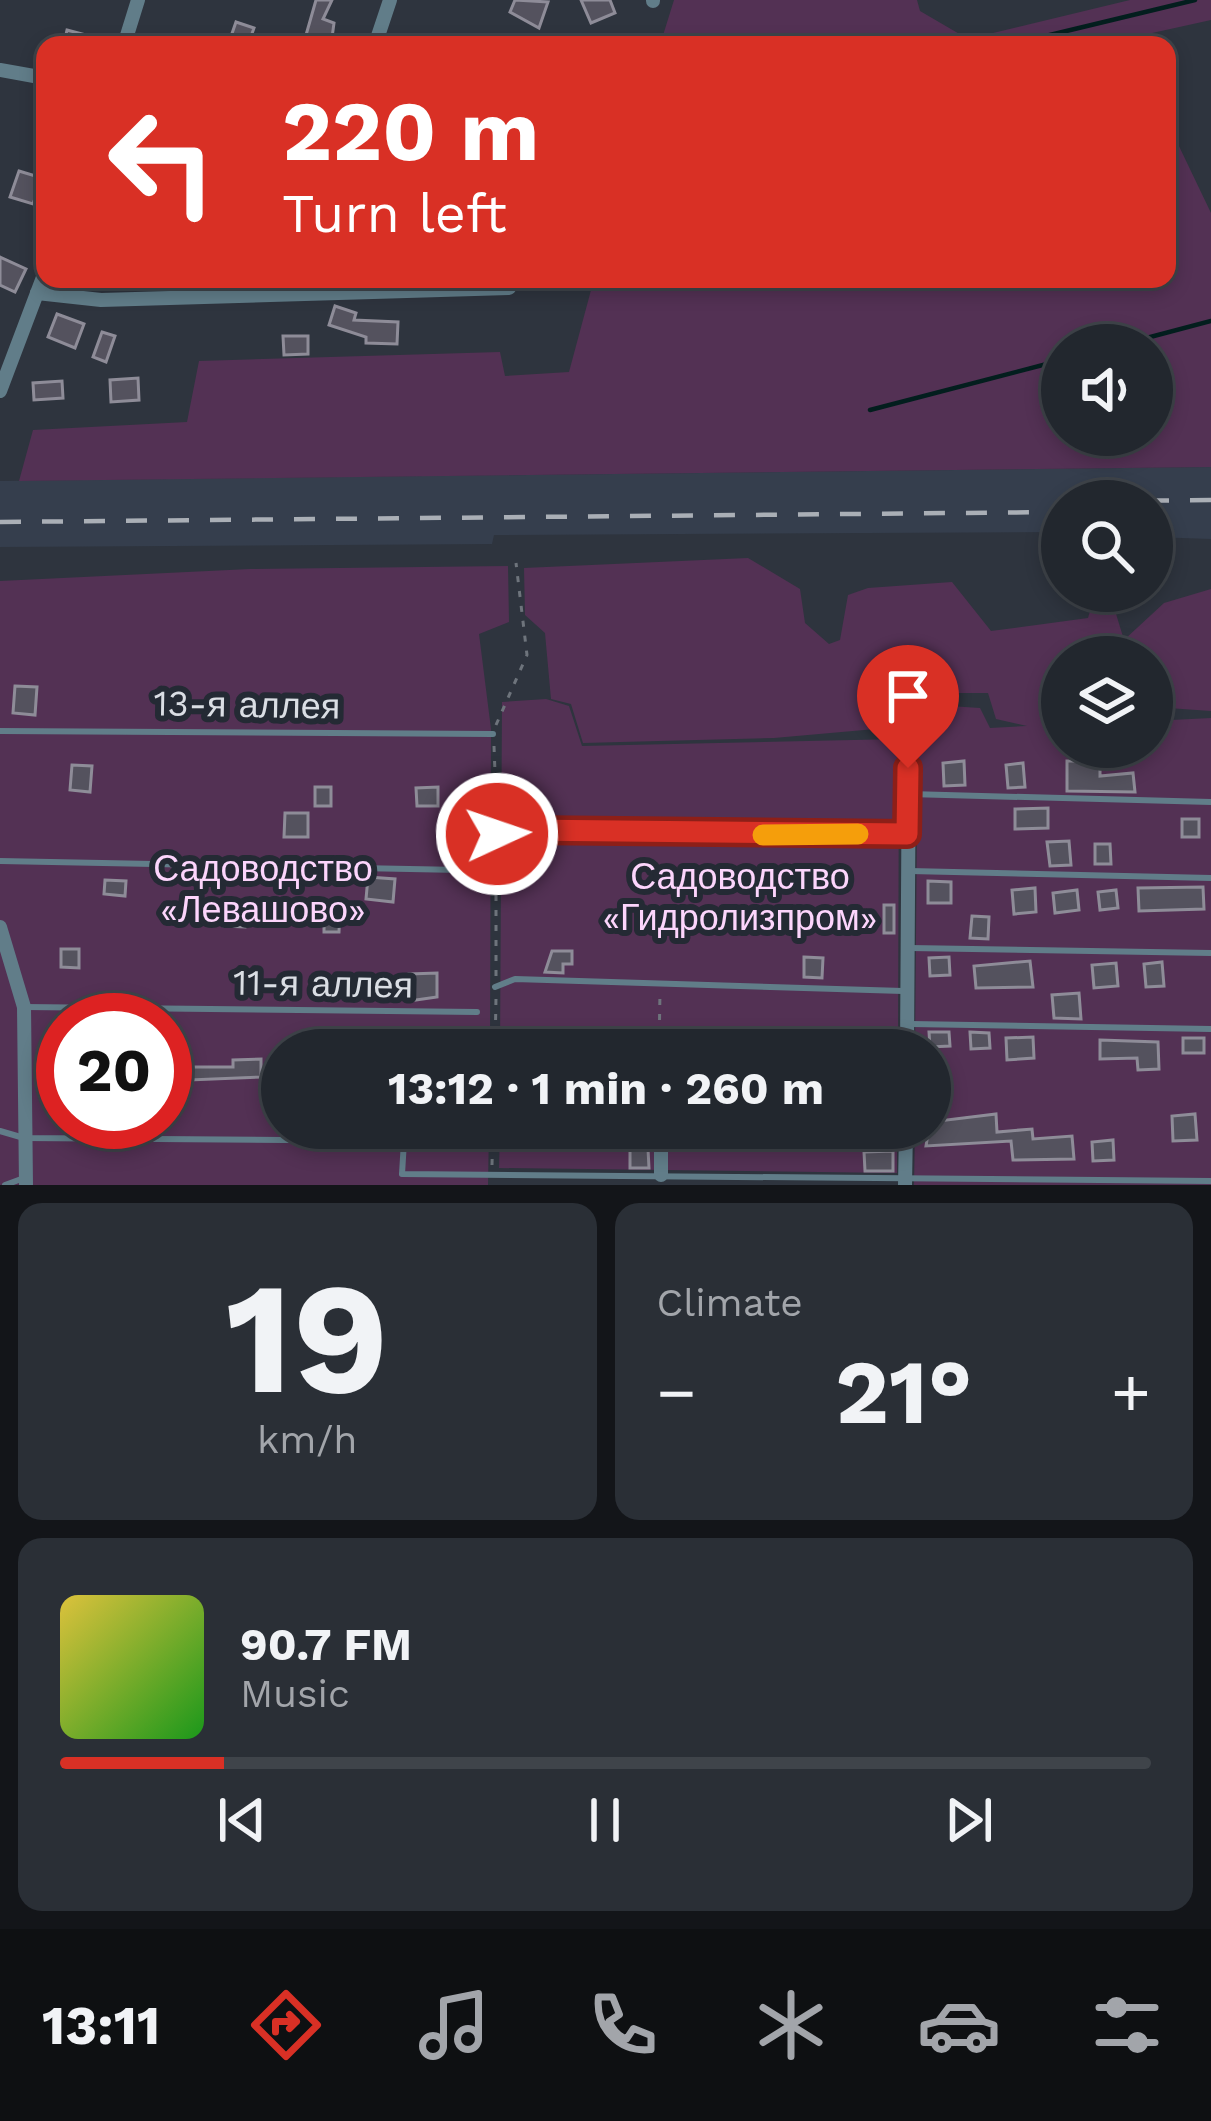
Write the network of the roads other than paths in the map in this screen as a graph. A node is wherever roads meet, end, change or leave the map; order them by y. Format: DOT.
graph roads {
  1 [pos="138,0"];
  2 [pos="389,0"];
  3 [pos="127,36"];
  4 [pos="378,36"];
  5 [pos="0,70"];
  6 [pos="36,76"];
  7 [pos="40,288"];
  8 [pos="509,288"];
  9 [pos="38,293"];
  10 [pos="0,392"];
  11 [pos="0,730"];
  12 [pos="493,734"];
  13 [pos="909,742"];
  14 [pos="906,794"];
  15 [pos="1211,802"];
  16 [pos="497,834"];
  17 [pos="907,834"];
  18 [pos="0,861"];
  19 [pos="496,866"];
  20 [pos="906,871"];
  21 [pos="1211,878"];
  22 [pos="0,927"];
  23 [pos="907,948"];
  24 [pos="5,951"];
  25 [pos="1211,953"];
  26 [pos="496,987"];
  27 [pos="907,991"];
  28 [pos="24,1007"];
  29 [pos="477,1012"];
  30 [pos="908,1024"];
  31 [pos="908,1029"];
  32 [pos="1211,1029"];
  33 [pos="0,1131"];
  34 [pos="24,1138"];
  35 [pos="661,1149"];
  36 [pos="906,1149"];
  37 [pos="662,1175"];
  38 [pos="1211,1181"];
  39 [pos="25,1182"];
  40 [pos="905,1182"];
  41 [pos="5,1185"];
  1 -- 3 [label="street"];
  2 -- 4 [label="street"];
  5 -- 6 [label="street"];
  7 -- 9 [label="street"];
  8 -- 9 [label="street"];
  9 -- 10 [label="street"];
  11 -- 12 [label="lane, 13-я аллея"];
  13 -- 14 [label="street"];
  14 -- 15 [label="lane"];
  14 -- 17 [label="street"];
  16 -- 17 [label="lane"];
  17 -- 20 [label="street"];
  18 -- 19 [label="lane"];
  20 -- 21 [label="lane"];
  20 -- 23 [label="street"];
  22 -- 24 [label="street"];
  23 -- 25 [label="lane"];
  23 -- 27 [label="street"];
  24 -- 28 [label="street"];
  26 -- 27 [label="lane"];
  27 -- 30 [label="street"];
  28 -- 29 [label="lane, 11-я аллея"];
  28 -- 34 [label="street"];
  30 -- 31 [label="street"];
  30 -- 32 [label="lane"];
  33 -- 34 [label="lane"];
  34 -- 37 [label="lane"];
  34 -- 39 [label="street"];
  35 -- 37 [label="street"];
  36 -- 40 [label="street"];
  37 -- 40 [label="lane"];
  38 -- 40 [label="lane"];
  39 -- 41 [label="lane"];
}
